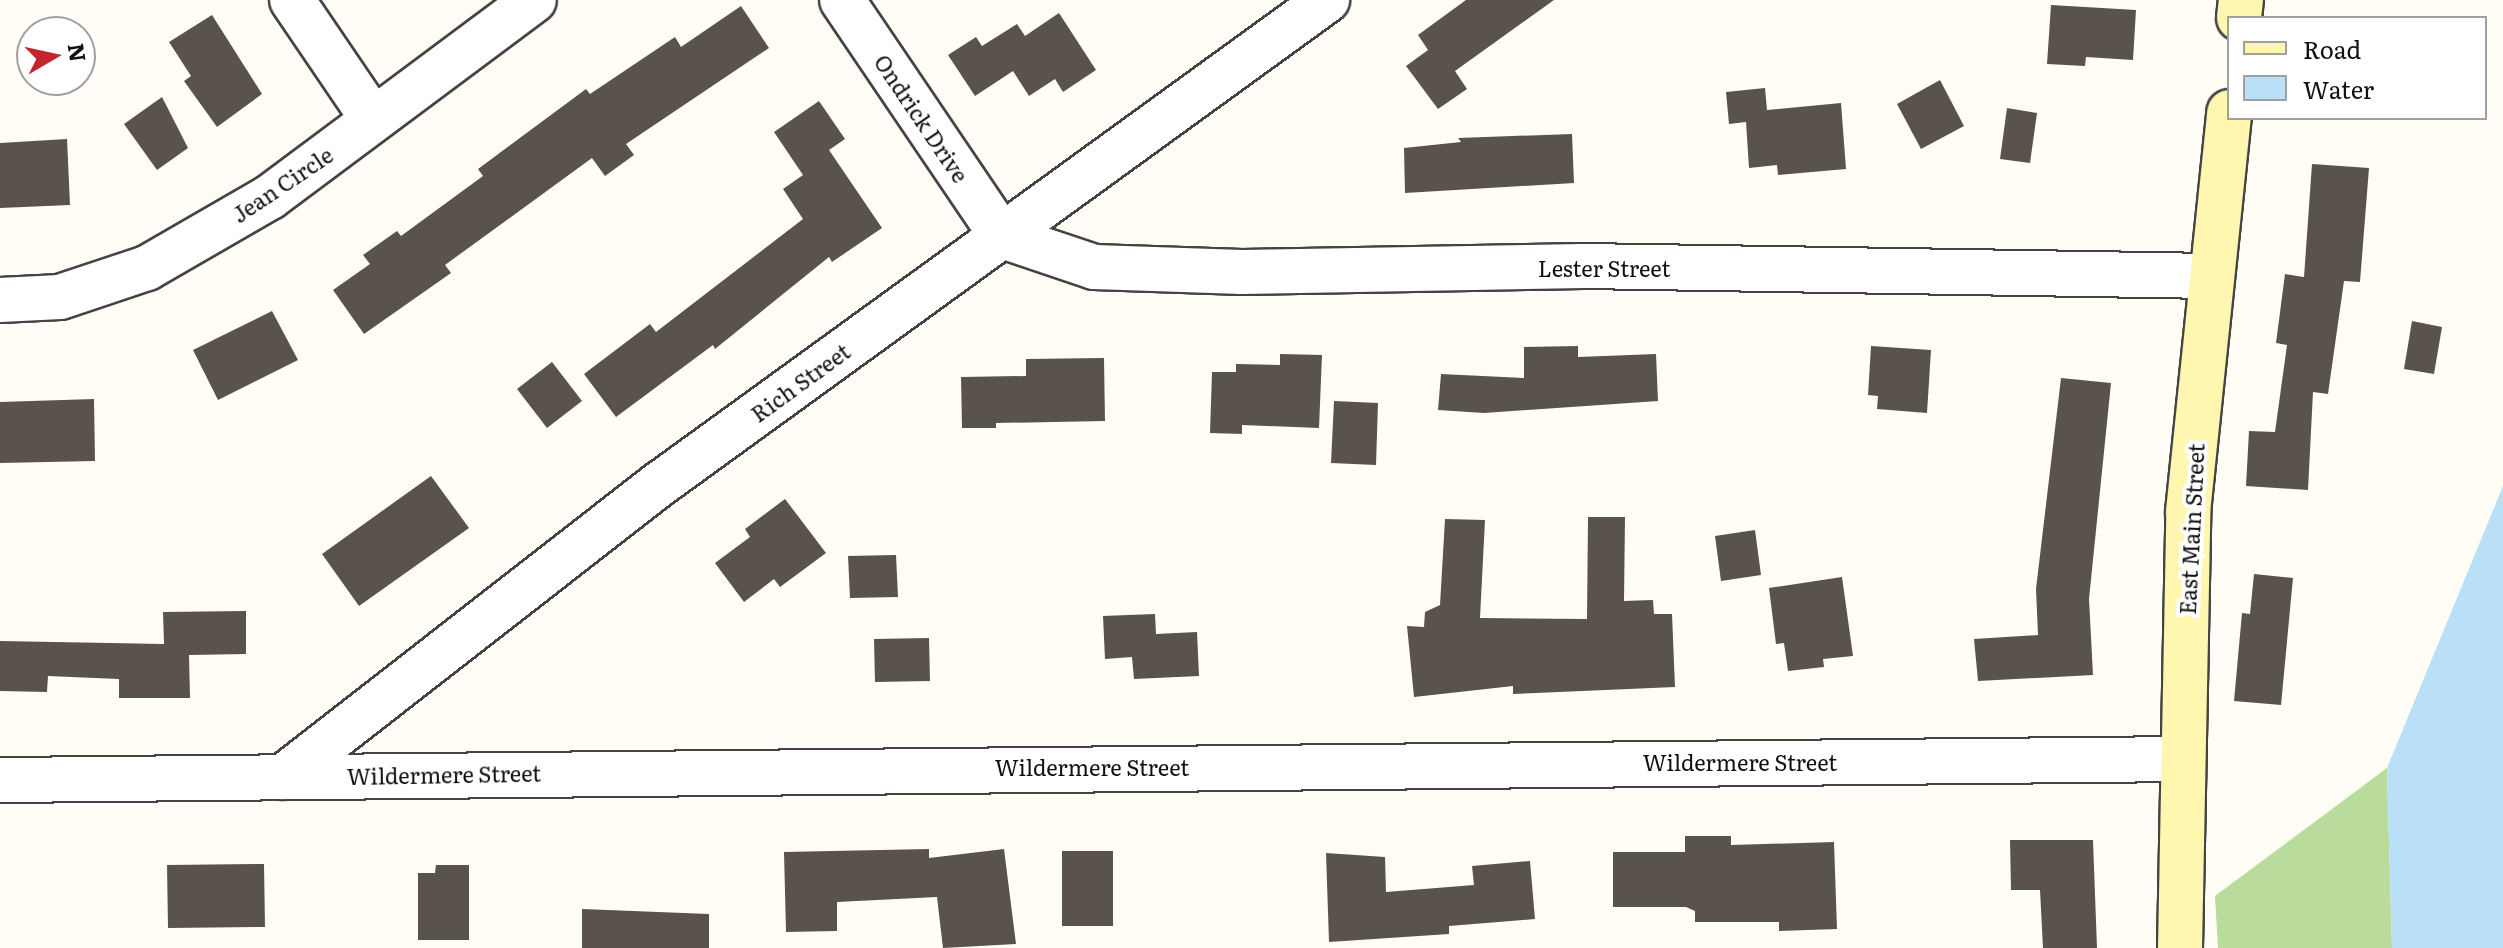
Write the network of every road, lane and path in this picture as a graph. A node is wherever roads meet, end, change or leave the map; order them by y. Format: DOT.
graph roads {
  1 [pos="292,0"];
  2 [pos="534,0"];
  3 [pos="842,0"];
  4 [pos="1327,0"];
  5 [pos="373,119"];
  6 [pos="2228,120"];
  7 [pos="1002,236"];
  8 [pos="2212,276"];
  9 [pos="0,300"];
  10 [pos="2183,759"];
  11 [pos="283,777"];
  12 [pos="0,780"];
  13 [pos="2180,948"];
  1 -- 5 [label="street"];
  2 -- 5 [label="street, Jean Circle"];
  3 -- 7 [label="street, Ondrick Drive"];
  4 -- 7 [label="street, Rich Street"];
  5 -- 9 [label="street, Jean Circle"];
  6 -- 8 [label="main road, East Main Street"];
  7 -- 8 [label="street, Lester Street"];
  7 -- 11 [label="street, Rich Street"];
  8 -- 10 [label="main road, East Main Street"];
  10 -- 11 [label="street, Wildermere Street"];
  10 -- 13 [label="main road, East Main Street"];
  11 -- 12 [label="street, Wildermere Street"];
}
